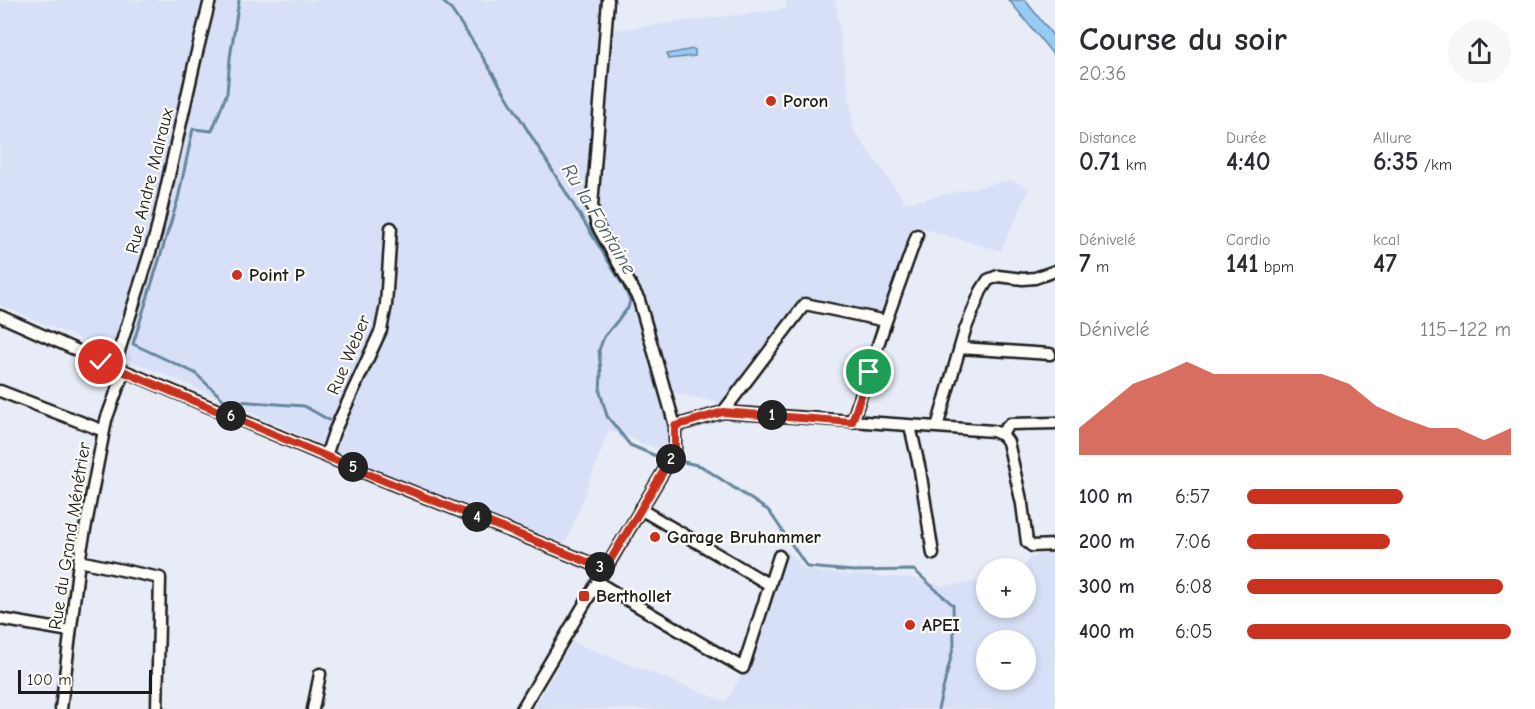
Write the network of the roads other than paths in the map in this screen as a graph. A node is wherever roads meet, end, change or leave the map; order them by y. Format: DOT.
graph roads {
  1 [pos="210,0"];
  2 [pos="608,0"];
  3 [pos="391,228"];
  4 [pos="917,234"];
  5 [pos="1055,271"];
  6 [pos="0,316"];
  7 [pos="886,321"];
  8 [pos="960,348"];
  9 [pos="1050,354"];
  10 [pos="119,369"];
  11 [pos="0,391"];
  12 [pos="723,412"];
  13 [pos="852,422"];
  14 [pos="1055,423"];
  15 [pos="675,426"];
  16 [pos="910,426"];
  17 [pos="937,427"];
  18 [pos="104,431"];
  19 [pos="1000,434"];
  20 [pos="326,456"];
  21 [pos="640,509"];
  22 [pos="1055,545"];
  23 [pos="933,554"];
  24 [pos="779,556"];
  25 [pos="79,561"];
  26 [pos="605,569"];
  27 [pos="597,582"];
  28 [pos="770,585"];
  29 [pos="0,619"];
  30 [pos="70,631"];
  31 [pos="320,674"];
  32 [pos="61,709"];
  33 [pos="157,709"];
  34 [pos="313,709"];
  35 [pos="522,709"];
  1 -- 10 [label="street, Rue Andre Malraux"];
  2 -- 15 [label="street"];
  3 -- 20 [label="street, Rue Weber"];
  4 -- 7 [label="street"];
  5 -- 8 [label="street"];
  6 -- 10 [label="street"];
  7 -- 12 [label="street"];
  7 -- 13 [label="street"];
  8 -- 9 [label="street"];
  8 -- 17 [label="street"];
  10 -- 18 [label="street, Rue du Grand Ménétrier"];
  10 -- 20 [label="street"];
  11 -- 18 [label="street"];
  12 -- 13 [label="street"];
  12 -- 15 [label="street"];
  13 -- 16 [label="street"];
  14 -- 19 [label="street"];
  15 -- 21 [label="street"];
  16 -- 17 [label="street"];
  16 -- 23 [label="street"];
  17 -- 19 [label="street"];
  18 -- 25 [label="street, Rue du Grand Ménétrier"];
  19 -- 22 [label="street"];
  20 -- 26 [label="street"];
  21 -- 26 [label="street"];
  21 -- 28 [label="street"];
  24 -- 28 [label="street"];
  25 -- 30 [label="street, Rue du Grand Ménétrier"];
  25 -- 33 [label="street"];
  26 -- 27 [label="street"];
  27 -- 28 [label="street"];
  27 -- 35 [label="street"];
  29 -- 30 [label="street"];
  30 -- 32 [label="street, Rue du Grand Ménétrier"];
  31 -- 34 [label="street"];
}
